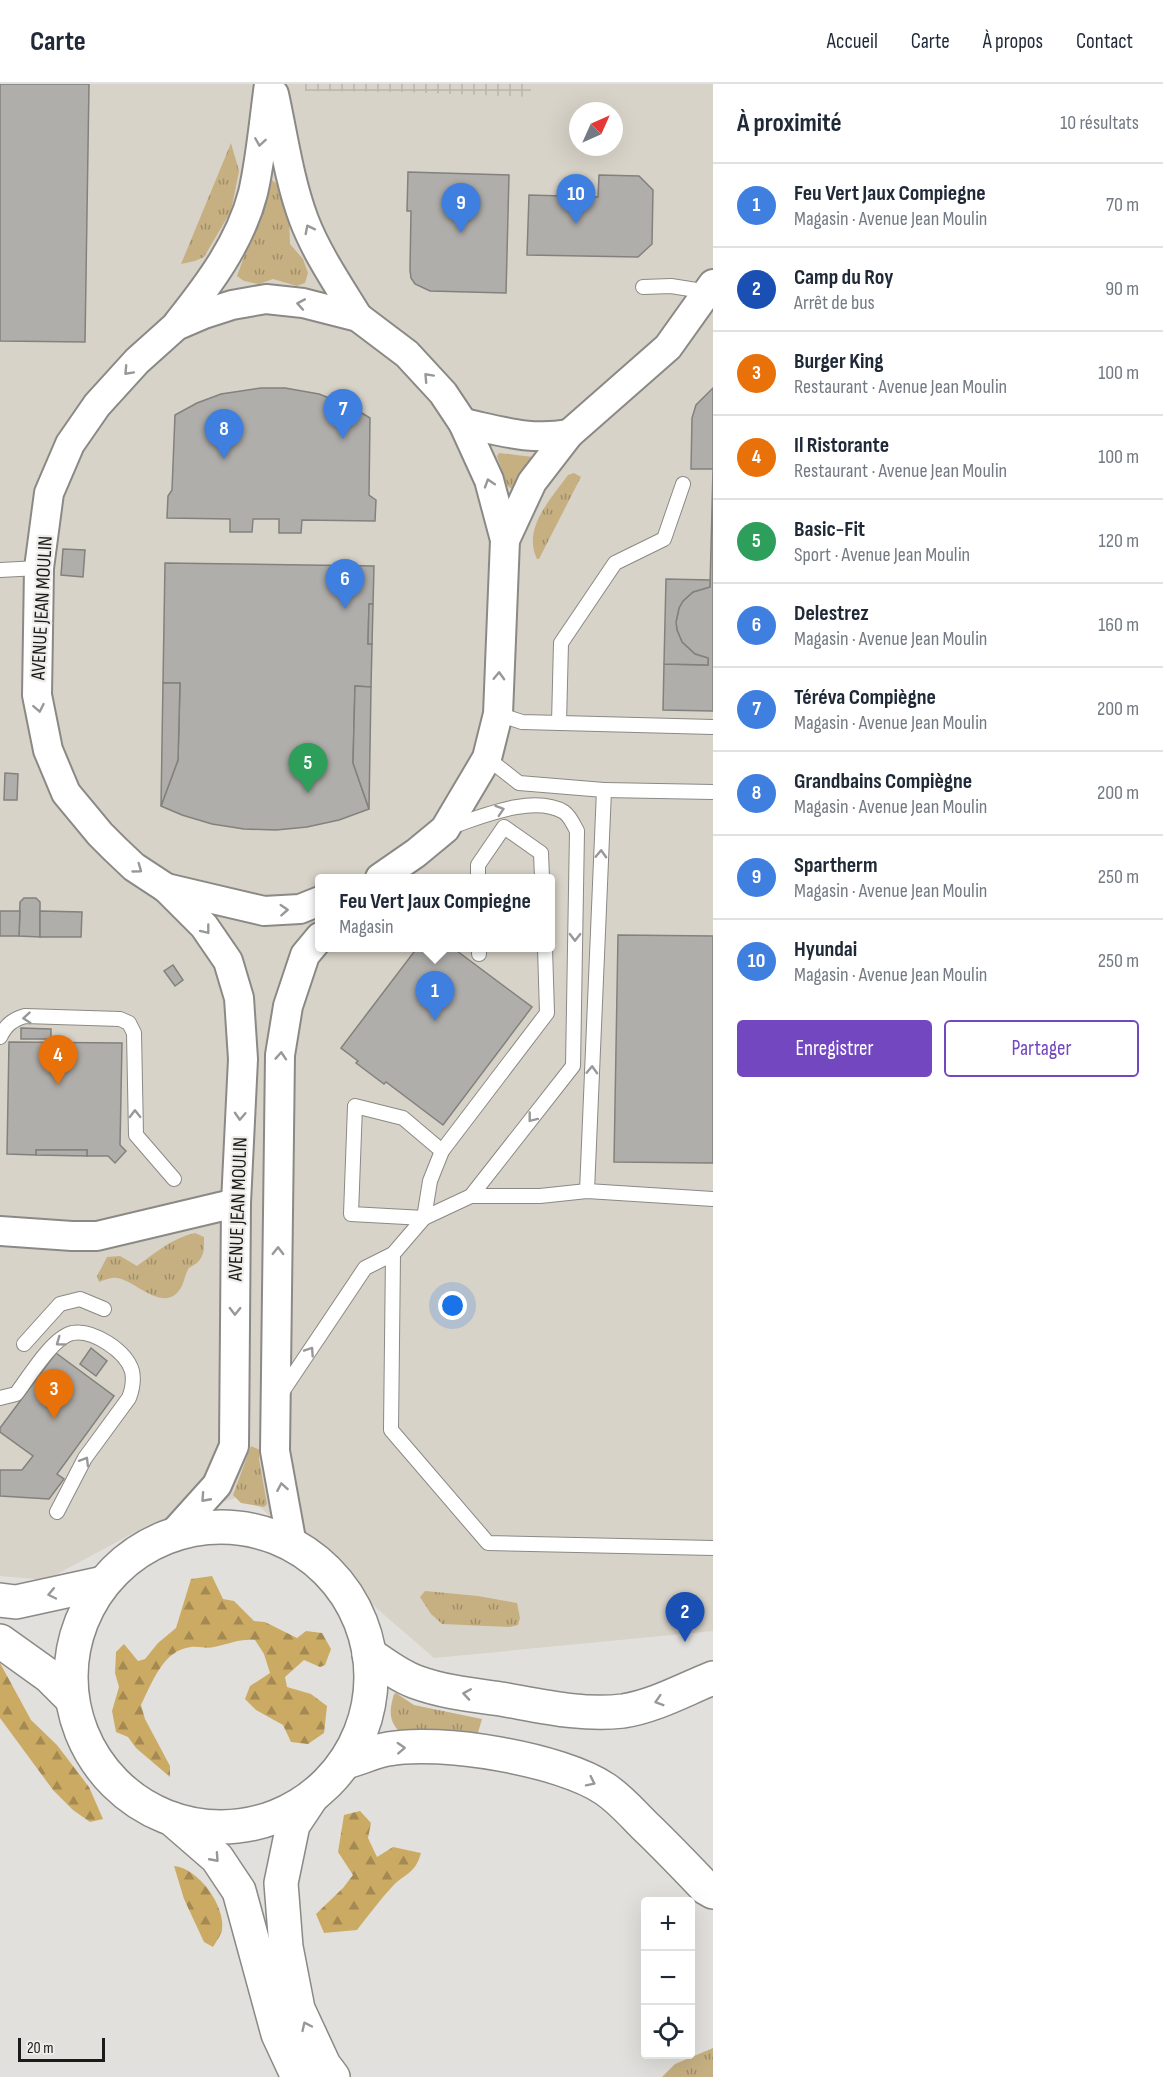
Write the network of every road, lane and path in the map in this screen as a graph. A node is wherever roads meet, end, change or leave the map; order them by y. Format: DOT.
graph roads {
  1 [pos="271,84"];
  2 [pos="643,287"];
  3 [pos="711,288"];
  4 [pos="358,317"];
  5 [pos="176,326"];
  6 [pos="463,423"];
  7 [pos="569,434"];
  8 [pos="683,484"];
  9 [pos="505,540"];
  10 [pos="39,568"];
  11 [pos="0,570"];
  12 [pos="498,714"];
  13 [pos="559,723"];
  14 [pos="713,727"];
  15 [pos="487,758"];
  16 [pos="604,790"];
  17 [pos="713,792"];
  18 [pos="445,829"];
  19 [pos="387,874"];
  20 [pos="478,874"];
  21 [pos="542,874"];
  22 [pos="165,888"];
  23 [pos="315,903"];
  24 [pos="315,943"];
  25 [pos="545,952"];
  26 [pos="0,1037"];
  27 [pos="442,1151"];
  28 [pos="174,1179"];
  29 [pos="587,1191"];
  30 [pos="471,1196"];
  31 [pos="713,1199"];
  32 [pos="236,1203"];
  33 [pos="424,1218"];
  34 [pos="1,1231"];
  35 [pos="393,1254"];
  36 [pos="104,1309"];
  37 [pos="24,1344"];
  38 [pos="0,1398"];
  39 [pos="277,1399"];
  40 [pos="57,1512"];
  41 [pos="172,1535"];
  42 [pos="292,1545"];
  43 [pos="713,1548"];
  44 [pos="103,1583"];
  45 [pos="0,1600"];
  46 [pos="0,1641"];
  47 [pos="369,1654"];
  48 [pos="713,1678"];
  49 [pos="72,1699"];
  50 [pos="345,1762"];
  51 [pos="311,1798"];
  52 [pos="172,1819"];
  53 [pos="713,1892"];
  54 [pos="298,2077"];
  55 [pos="333,2077"];
  4 -- 1 [label="street, AVENUE JEAN MOULIN, one-way"];
  1 -- 5 [label="street, AVENUE JEAN MOULIN, one-way"];
  2 -- 3 [label="lane"];
  3 -- 7 [label="street, AVENUE JEAN MOULIN"];
  4 -- 5 [label="street, AVENUE JEAN MOULIN, one-way"];
  6 -- 4 [label="street, AVENUE JEAN MOULIN, one-way"];
  5 -- 10 [label="street, AVENUE JEAN MOULIN, one-way"];
  6 -- 7 [label="street"];
  9 -- 6 [label="street, AVENUE JEAN MOULIN, one-way"];
  7 -- 9 [label="street, AVENUE JEAN MOULIN"];
  8 -- 13 [label="lane"];
  12 -- 9 [label="street, AVENUE JEAN MOULIN, one-way"];
  10 -- 11 [label="lane"];
  10 -- 22 [label="street, AVENUE JEAN MOULIN, one-way"];
  12 -- 13 [label="lane"];
  12 -- 15 [label="street, AVENUE JEAN MOULIN"];
  13 -- 14 [label="lane"];
  15 -- 16 [label="lane"];
  15 -- 18 [label="street, AVENUE JEAN MOULIN"];
  16 -- 17 [label="lane"];
  29 -- 16 [label="lane, one-way"];
  18 -- 19 [label="street, AVENUE JEAN MOULIN"];
  18 -- 30 [label="lane, one-way"];
  20 -- 21 [label="lane"];
  22 -- 23 [label="street, AVENUE JEAN MOULIN, one-way"];
  22 -- 32 [label="street, AVENUE JEAN MOULIN, one-way"];
  39 -- 24 [label="street, AVENUE JEAN MOULIN, one-way"];
  25 -- 27 [label="lane"];
  28 -- 26 [label="lane, one-way"];
  27 -- 33 [label="lane"];
  27 -- 33 [label="lane"];
  29 -- 30 [label="lane"];
  29 -- 31 [label="lane"];
  30 -- 33 [label="lane"];
  32 -- 34 [label="street"];
  32 -- 41 [label="street, AVENUE JEAN MOULIN, one-way"];
  33 -- 35 [label="lane"];
  39 -- 35 [label="lane, one-way"];
  35 -- 43 [label="lane"];
  36 -- 37 [label="lane"];
  40 -- 38 [label="lane, one-way"];
  42 -- 39 [label="street, AVENUE JEAN MOULIN, one-way"];
  41 -- 42 [label="main road"];
  41 -- 44 [label="main road"];
  42 -- 47 [label="main road"];
  44 -- 45 [label="main road, one-way"];
  44 -- 49 [label="main road"];
  46 -- 49 [label="main road"];
  48 -- 47 [label="main road, one-way"];
  47 -- 50 [label="main road"];
  49 -- 52 [label="main road"];
  50 -- 51 [label="main road"];
  50 -- 53 [label="main road, one-way"];
  51 -- 52 [label="main road"];
  55 -- 51 [label="main road, one-way"];
  52 -- 54 [label="main road, one-way"];
}
